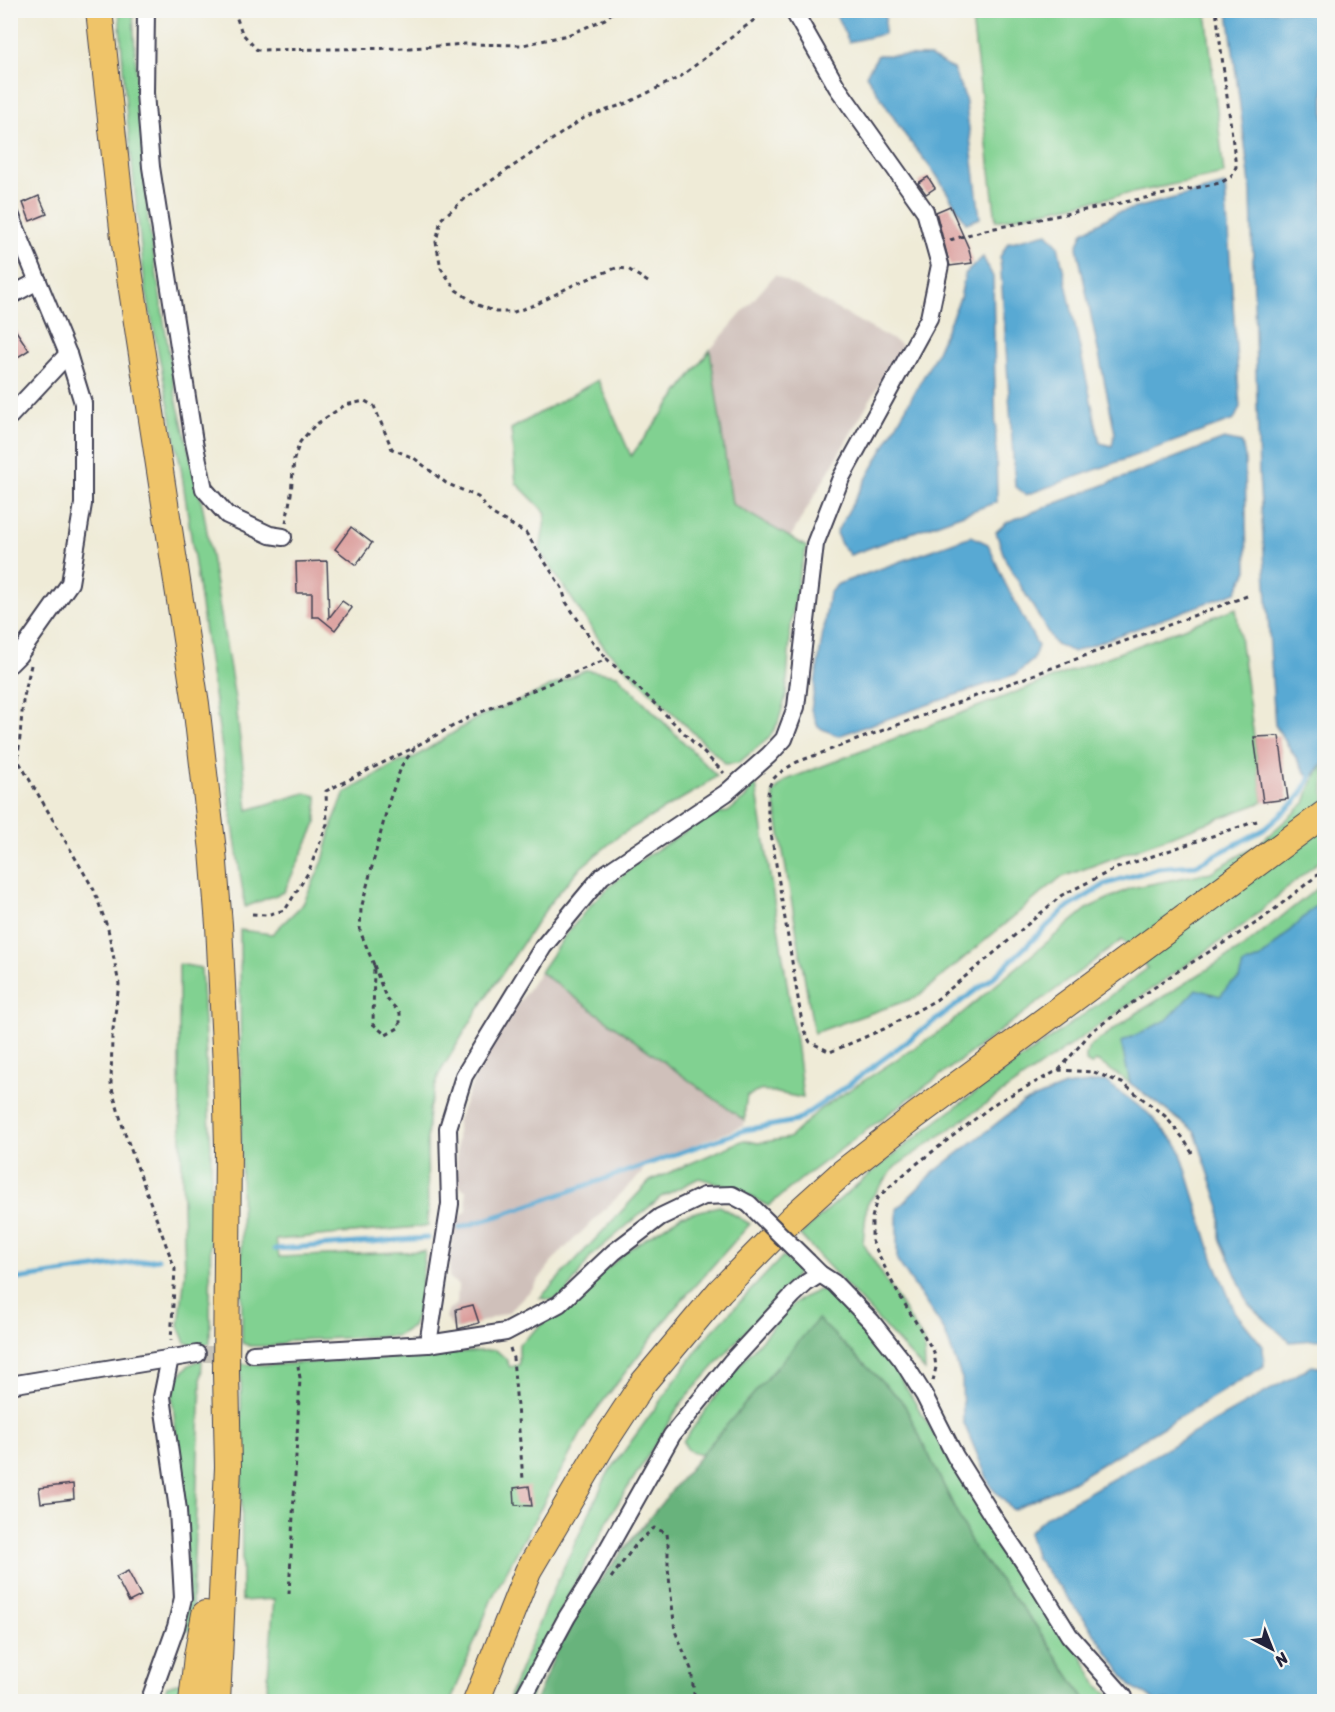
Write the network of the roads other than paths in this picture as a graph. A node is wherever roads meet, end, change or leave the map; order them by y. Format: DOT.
graph roads {
  1 [pos="100,10"];
  2 [pos="146,10"];
  3 [pos="793,10"];
  4 [pos="10,214"];
  5 [pos="38,281"];
  6 [pos="10,296"];
  7 [pos="68,354"];
  8 [pos="10,416"];
  9 [pos="283,537"];
  10 [pos="10,664"];
  11 [pos="1324,814"];
  12 [pos="820,1274"];
  13 [pos="428,1344"];
  14 [pos="197,1353"];
  15 [pos="253,1354"];
  16 [pos="170,1358"];
  17 [pos="226,1373"];
  18 [pos="10,1385"];
  19 [pos="576,1491"];
  20 [pos="223,1560"];
  21 [pos="205,1614"];
  22 [pos="1124,1696"];
  23 [pos="149,1701"];
  24 [pos="192,1701"];
  25 [pos="202,1701"];
  26 [pos="217,1701"];
  27 [pos="229,1701"];
  28 [pos="476,1701"];
  29 [pos="491,1701"];
  30 [pos="521,1701"];
  1 -- 17 [label="main road"];
  2 -- 9 [label="street"];
  3 -- 13 [label="street"];
  4 -- 5 [label="street"];
  5 -- 6 [label="street"];
  5 -- 7 [label="street"];
  7 -- 8 [label="street"];
  7 -- 10 [label="street"];
  11 -- 19 [label="main road"];
  12 -- 13 [label="street, bridge"];
  12 -- 22 [label="street"];
  12 -- 30 [label="street"];
  13 -- 15 [label="street"];
  14 -- 16 [label="street"];
  16 -- 18 [label="street"];
  16 -- 23 [label="street"];
  17 -- 20 [label="main road"];
  17 -- 21 [label="main road"];
  19 -- 28 [label="main road"];
  19 -- 29 [label="main road"];
  20 -- 26 [label="main road"];
  20 -- 27 [label="main road"];
  21 -- 24 [label="main road"];
  21 -- 25 [label="main road"];
}
